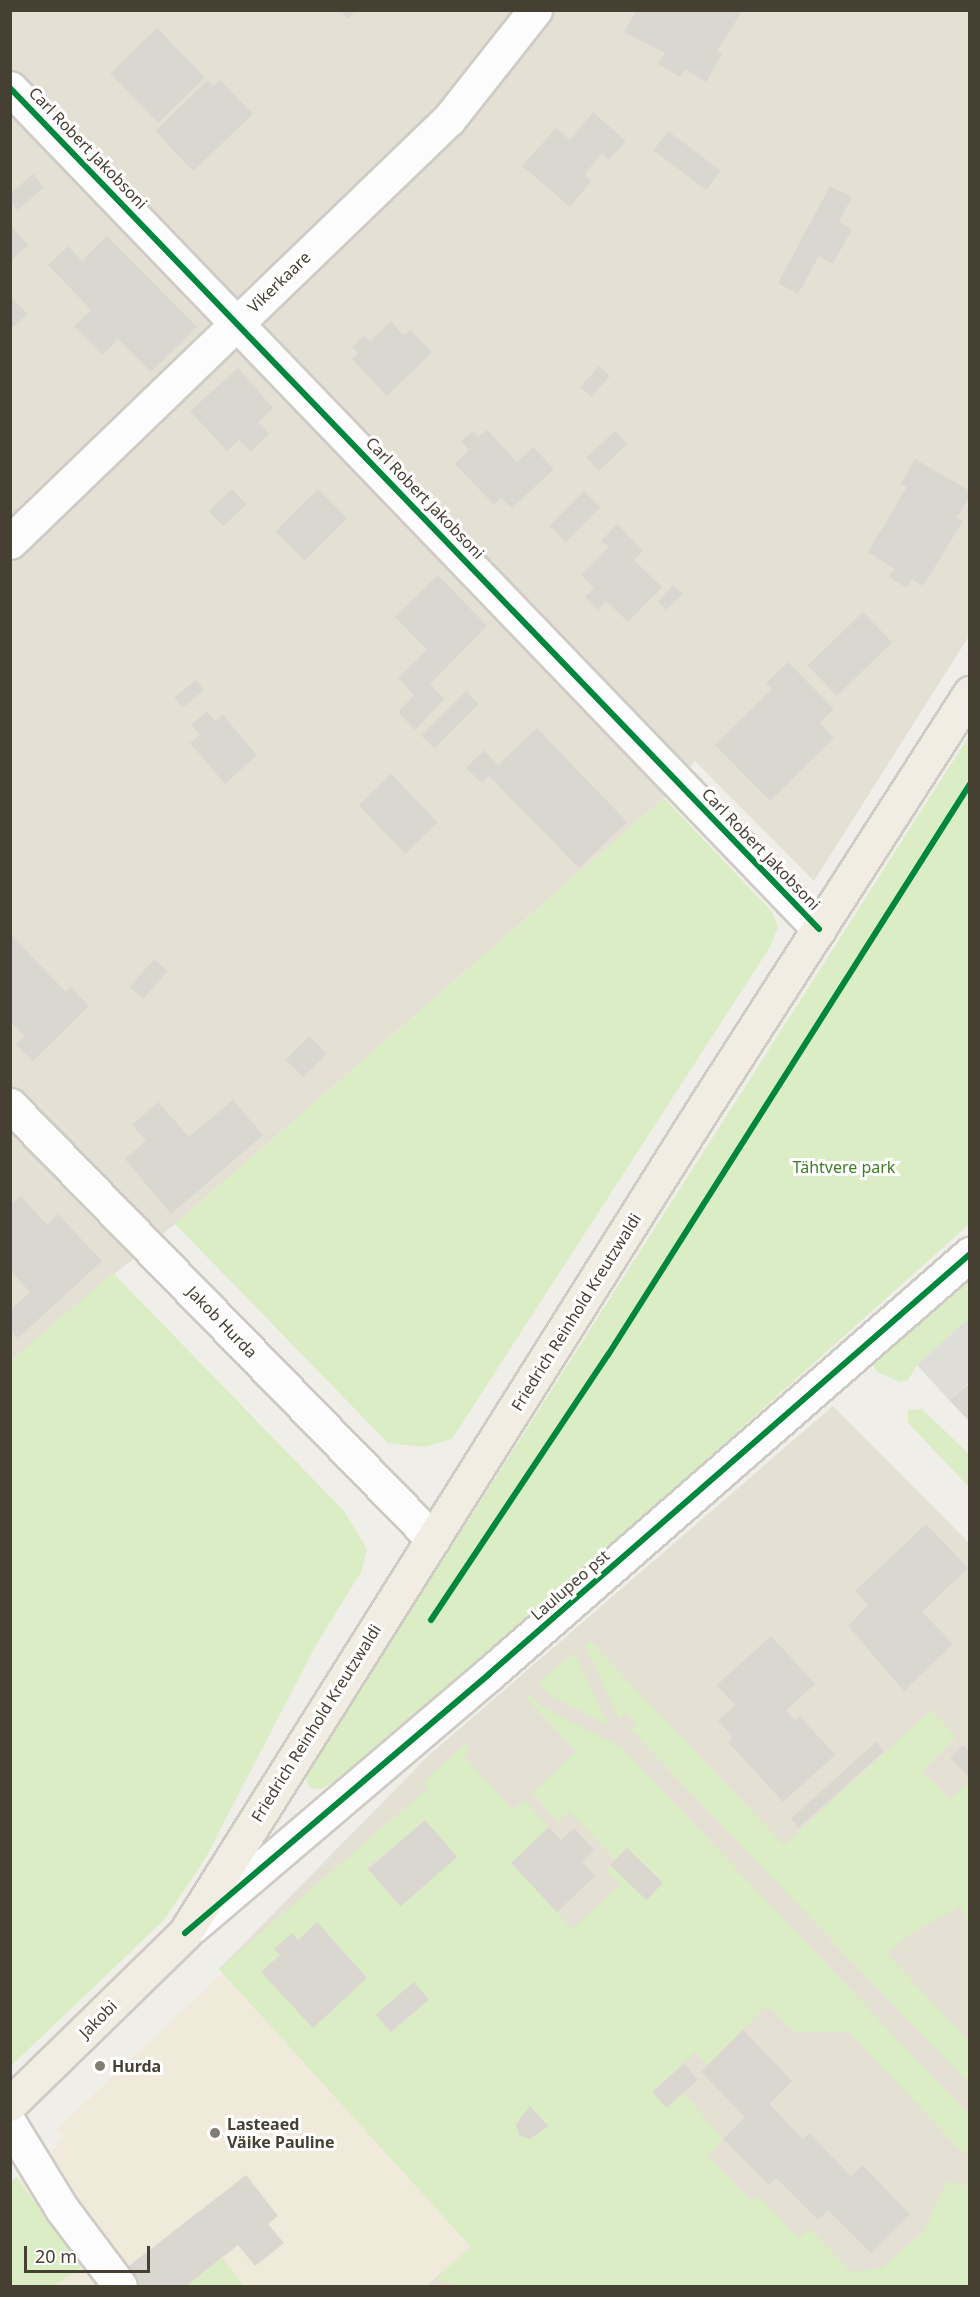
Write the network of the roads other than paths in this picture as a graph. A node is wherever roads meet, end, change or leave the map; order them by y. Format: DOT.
graph roads {
  1 [pos="535,10"];
  2 [pos="10,88"];
  3 [pos="238,322"];
  4 [pos="10,542"];
  5 [pos="969,693"];
  6 [pos="819,929"];
  7 [pos="10,1105"];
  8 [pos="969,1254"];
  9 [pos="433,1539"];
  10 [pos="185,1933"];
  11 [pos="10,2104"];
  12 [pos="10,2124"];
  13 [pos="120,2286"];
  1 -- 3 [label="street, Vikerkaare"];
  2 -- 3 [label="street, Carl Robert Jakobsoni"];
  3 -- 4 [label="street, Vikerkaare"];
  3 -- 6 [label="street, Carl Robert Jakobsoni"];
  5 -- 6 [label="main road, Friedrich Reinhold Kreutzwaldi"];
  6 -- 9 [label="main road, Friedrich Reinhold Kreutzwaldi"];
  7 -- 9 [label="street, Jakob Hurda"];
  8 -- 10 [label="street, Laulupeo pst"];
  9 -- 10 [label="main road, Friedrich Reinhold Kreutzwaldi"];
  10 -- 11 [label="main road, Jakobi"];
  12 -- 13 [label="street"];
}
